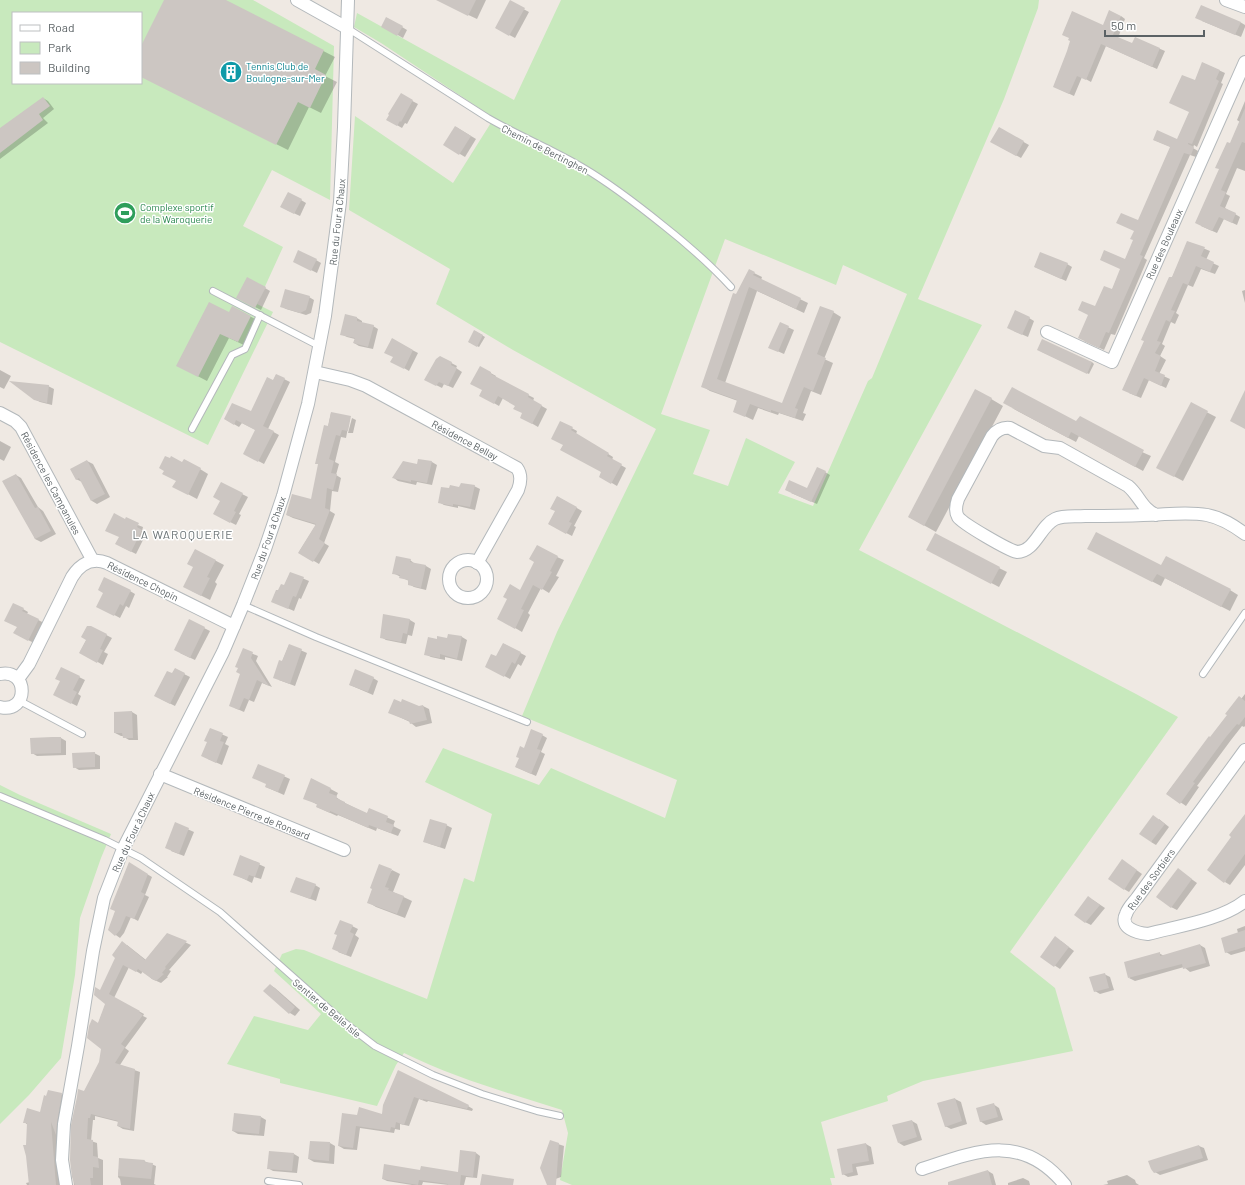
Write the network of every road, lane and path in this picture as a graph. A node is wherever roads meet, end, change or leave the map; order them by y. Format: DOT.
graph roads {
  1 [pos="297,0"];
  2 [pos="348,0"];
  3 [pos="1226,0"];
  4 [pos="1245,7"];
  5 [pos="347,28"];
  6 [pos="1245,62"];
  7 [pos="731,287"];
  8 [pos="213,291"];
  9 [pos="260,315"];
  10 [pos="1047,332"];
  11 [pos="319,346"];
  12 [pos="315,372"];
  13 [pos="0,413"];
  14 [pos="192,429"];
  15 [pos="1156,515"];
  16 [pos="1245,534"];
  17 [pos="93,561"];
  18 [pos="477,563"];
  19 [pos="244,605"];
  20 [pos="1245,613"];
  21 [pos="234,626"];
  22 [pos="0,674"];
  23 [pos="1203,674"];
  24 [pos="18,679"];
  25 [pos="20,701"];
  26 [pos="0,707"];
  27 [pos="527,722"];
  28 [pos="82,734"];
  29 [pos="1245,750"];
  30 [pos="160,774"];
  31 [pos="0,796"];
  32 [pos="123,849"];
  33 [pos="344,850"];
  34 [pos="1245,901"];
  35 [pos="560,1116"];
  36 [pos="922,1169"];
  37 [pos="268,1181"];
  38 [pos="66,1185"];
  39 [pos="299,1185"];
  40 [pos="1065,1185"];
  1 -- 5 [label="street"];
  2 -- 5 [label="street, Rue du Four à Chaux"];
  3 -- 4 [label="street"];
  5 -- 7 [label="lane, Chemin de Bertinghen"];
  5 -- 11 [label="street, Rue du Four à Chaux"];
  6 -- 10 [label="street, Rue des Bouleaux"];
  8 -- 9 [label="lane"];
  9 -- 11 [label="lane"];
  9 -- 14 [label="lane"];
  11 -- 12 [label="street, Rue du Four à Chaux"];
  12 -- 18 [label="street, Résidence Bellay"];
  12 -- 19 [label="street, Rue du Four à Chaux"];
  13 -- 17 [label="street, Résidence les Campanules"];
  15 -- 15 [label="street"];
  15 -- 16 [label="street"];
  17 -- 21 [label="street, Résidence Chopin"];
  17 -- 24 [label="street, Résidence Chopin"];
  19 -- 21 [label="street, Rue du Four à Chaux"];
  19 -- 27 [label="lane"];
  20 -- 23 [label="lane"];
  21 -- 30 [label="street, Rue du Four à Chaux"];
  22 -- 24 [label="street"];
  24 -- 25 [label="street"];
  25 -- 26 [label="street"];
  25 -- 28 [label="lane"];
  29 -- 34 [label="street, Rue des Sorbiers"];
  30 -- 32 [label="street, Rue du Four à Chaux"];
  30 -- 33 [label="street, Résidence Pierre de Ronsard"];
  31 -- 32 [label="lane, Sentier de Belle Isle"];
  32 -- 35 [label="lane, Sentier de Belle Isle"];
  32 -- 38 [label="street, Rue du Four à Chaux"];
  36 -- 40 [label="street"];
  37 -- 39 [label="lane"];
}
